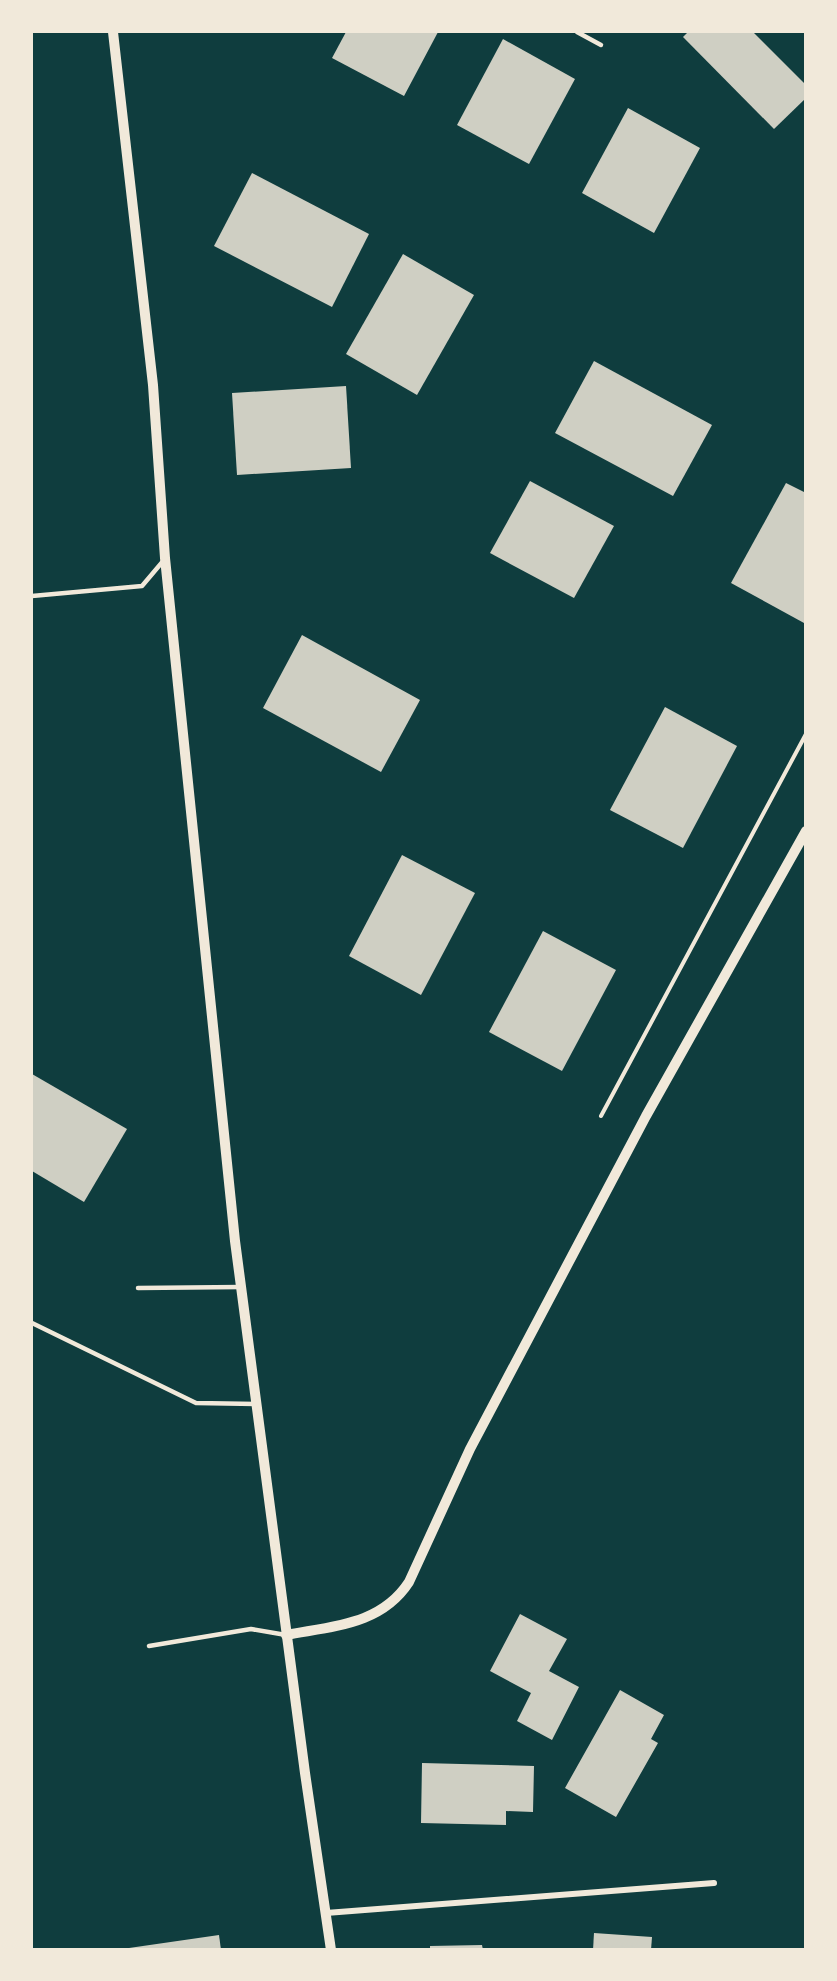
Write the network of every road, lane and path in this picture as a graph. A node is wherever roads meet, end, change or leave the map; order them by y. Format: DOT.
graph roads {
  1 [pos="113,32"];
  2 [pos="577,32"];
  3 [pos="601,45"];
  4 [pos="165,558"];
  5 [pos="32,596"];
  6 [pos="806,734"];
  7 [pos="806,831"];
  8 [pos="601,1116"];
  9 [pos="241,1287"];
  10 [pos="138,1288"];
  11 [pos="32,1323"];
  12 [pos="256,1404"];
  13 [pos="286,1635"];
  14 [pos="149,1646"];
  15 [pos="714,1883"];
  16 [pos="326,1913"];
  17 [pos="332,1950"];
  1 -- 4 [label="street"];
  2 -- 3 [label="lane"];
  4 -- 5 [label="lane"];
  4 -- 9 [label="street"];
  6 -- 8 [label="path"];
  7 -- 13 [label="street"];
  9 -- 10 [label="lane"];
  9 -- 12 [label="street"];
  11 -- 12 [label="lane"];
  12 -- 13 [label="street"];
  13 -- 14 [label="lane"];
  13 -- 16 [label="street"];
  15 -- 16 [label="street"];
  16 -- 17 [label="street"];
}
